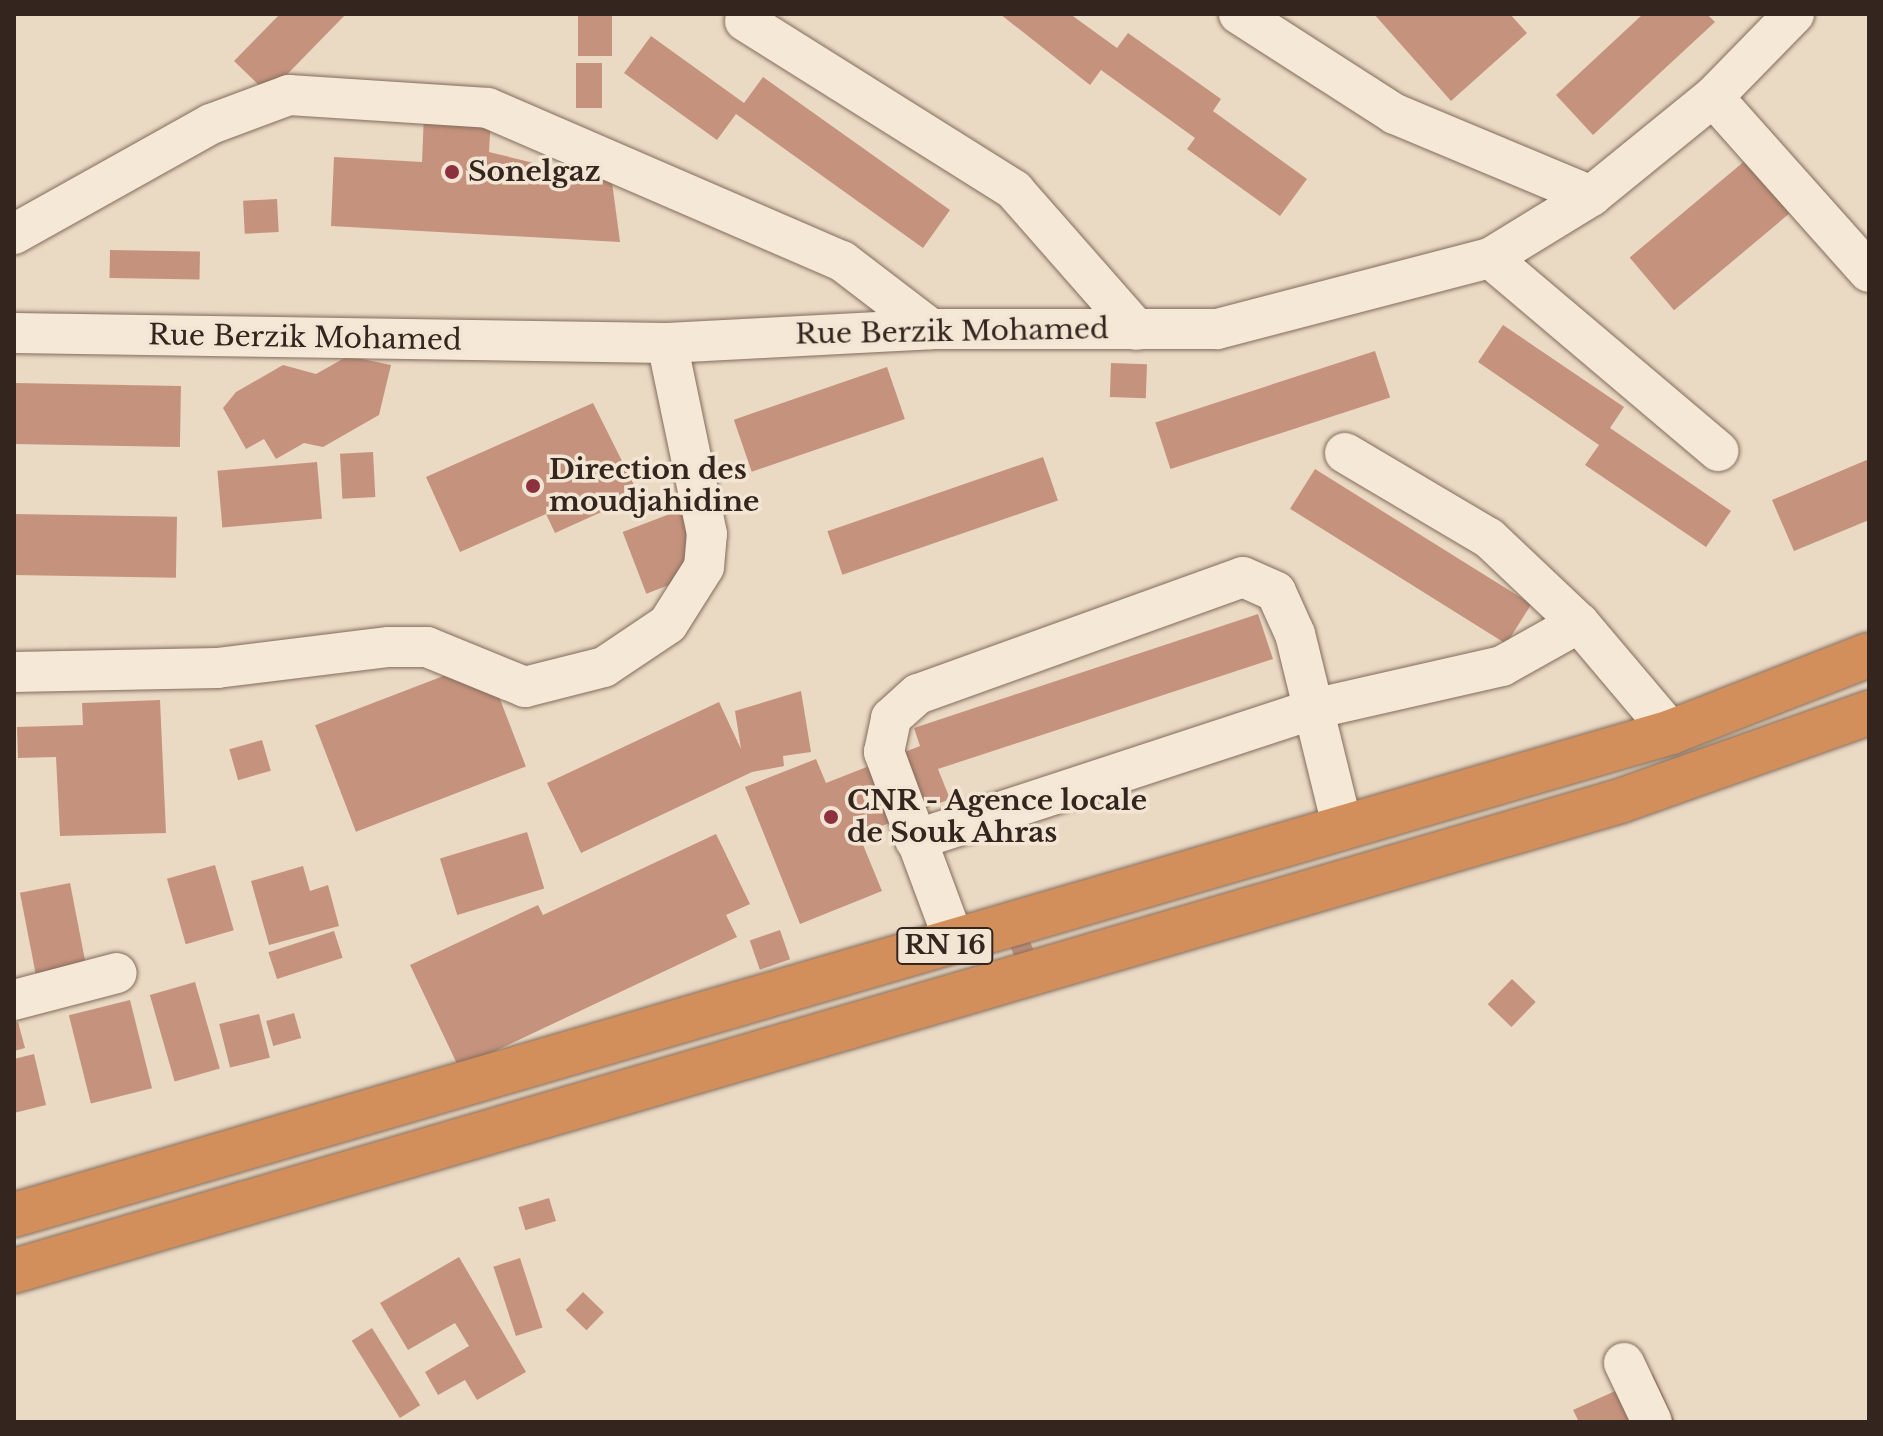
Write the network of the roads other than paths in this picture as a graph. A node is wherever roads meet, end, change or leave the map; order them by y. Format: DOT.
graph roads {
  1 [pos="1239,14"];
  2 [pos="1794,14"];
  3 [pos="745,21"];
  4 [pos="1713,97"];
  5 [pos="1591,196"];
  6 [pos="14,234"];
  7 [pos="1490,258"];
  8 [pos="1869,272"];
  9 [pos="931,329"];
  10 [pos="1137,330"];
  11 [pos="14,333"];
  12 [pos="667,343"];
  13 [pos="1718,451"];
  14 [pos="1345,453"];
  15 [pos="1579,623"];
  16 [pos="1869,655"];
  17 [pos="14,672"];
  18 [pos="1313,709"];
  19 [pos="1869,713"];
  20 [pos="1671,732"];
  21 [pos="1343,829"];
  22 [pos="915,840"];
  23 [pos="955,943"];
  24 [pos="117,973"];
  25 [pos="14,1000"];
  26 [pos="14,1215"];
  27 [pos="14,1271"];
  28 [pos="1624,1363"];
  29 [pos="1652,1422"];
  1 -- 5 [label="street"];
  2 -- 4 [label="street, Rue Berzik Mohamed"];
  3 -- 10 [label="street"];
  4 -- 5 [label="street, Rue Berzik Mohamed"];
  4 -- 8 [label="street"];
  5 -- 7 [label="street, Rue Berzik Mohamed"];
  6 -- 9 [label="street"];
  7 -- 10 [label="street, Rue Berzik Mohamed"];
  7 -- 13 [label="street"];
  9 -- 10 [label="street, Rue Berzik Mohamed"];
  9 -- 12 [label="street, Rue Berzik Mohamed"];
  11 -- 12 [label="street, Rue Berzik Mohamed"];
  12 -- 17 [label="street"];
  14 -- 15 [label="street"];
  15 -- 18 [label="street"];
  15 -- 20 [label="street"];
  16 -- 20 [label="highway, RN 16"];
  18 -- 21 [label="street"];
  18 -- 22 [label="street"];
  18 -- 22 [label="street"];
  19 -- 27 [label="highway, RN 16"];
  20 -- 21 [label="highway, RN 16"];
  21 -- 23 [label="highway, RN 16"];
  22 -- 23 [label="street"];
  23 -- 26 [label="highway, RN 16"];
  24 -- 25 [label="street"];
  28 -- 29 [label="street"];
}
